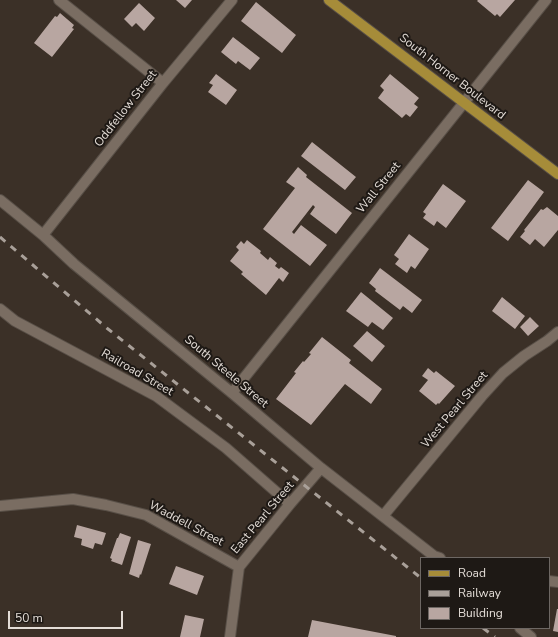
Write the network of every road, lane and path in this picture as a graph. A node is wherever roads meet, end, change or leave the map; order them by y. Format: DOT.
graph roads {
  1 [pos="59,0"];
  2 [pos="232,0"];
  3 [pos="329,0"];
  4 [pos="546,0"];
  5 [pos="163,83"];
  6 [pos="464,102"];
  7 [pos="558,174"];
  8 [pos="0,200"];
  9 [pos="43,235"];
  10 [pos="0,309"];
  11 [pos="558,332"];
  12 [pos="232,393"];
  13 [pos="321,468"];
  14 [pos="290,504"];
  15 [pos="0,506"];
  16 [pos="383,516"];
  17 [pos="436,557"];
  18 [pos="239,567"];
  19 [pos="521,629"];
  20 [pos="230,637"];
  21 [pos="531,637"];
  1 -- 5 [label="street"];
  2 -- 5 [label="street, Oddfellow Street"];
  3 -- 6 [label="main road, South Horner Boulevard"];
  4 -- 6 [label="street, Wall Street"];
  5 -- 9 [label="street, Oddfellow Street"];
  6 -- 7 [label="main road, South Horner Boulevard"];
  6 -- 12 [label="street, Wall Street"];
  8 -- 9 [label="street, South Steele Street"];
  9 -- 12 [label="street, South Steele Street"];
  10 -- 14 [label="street, Railroad Street"];
  11 -- 16 [label="street, West Pearl Street"];
  12 -- 13 [label="street, South Steele Street"];
  13 -- 14 [label="street, East Pearl Street"];
  13 -- 16 [label="street, South Steele Street"];
  14 -- 18 [label="street, East Pearl Street"];
  15 -- 18 [label="street, Waddell Street"];
  16 -- 17 [label="street, South Steele Street"];
  18 -- 20 [label="street, East Pearl Street"];
  19 -- 21 [label="street"];
}
